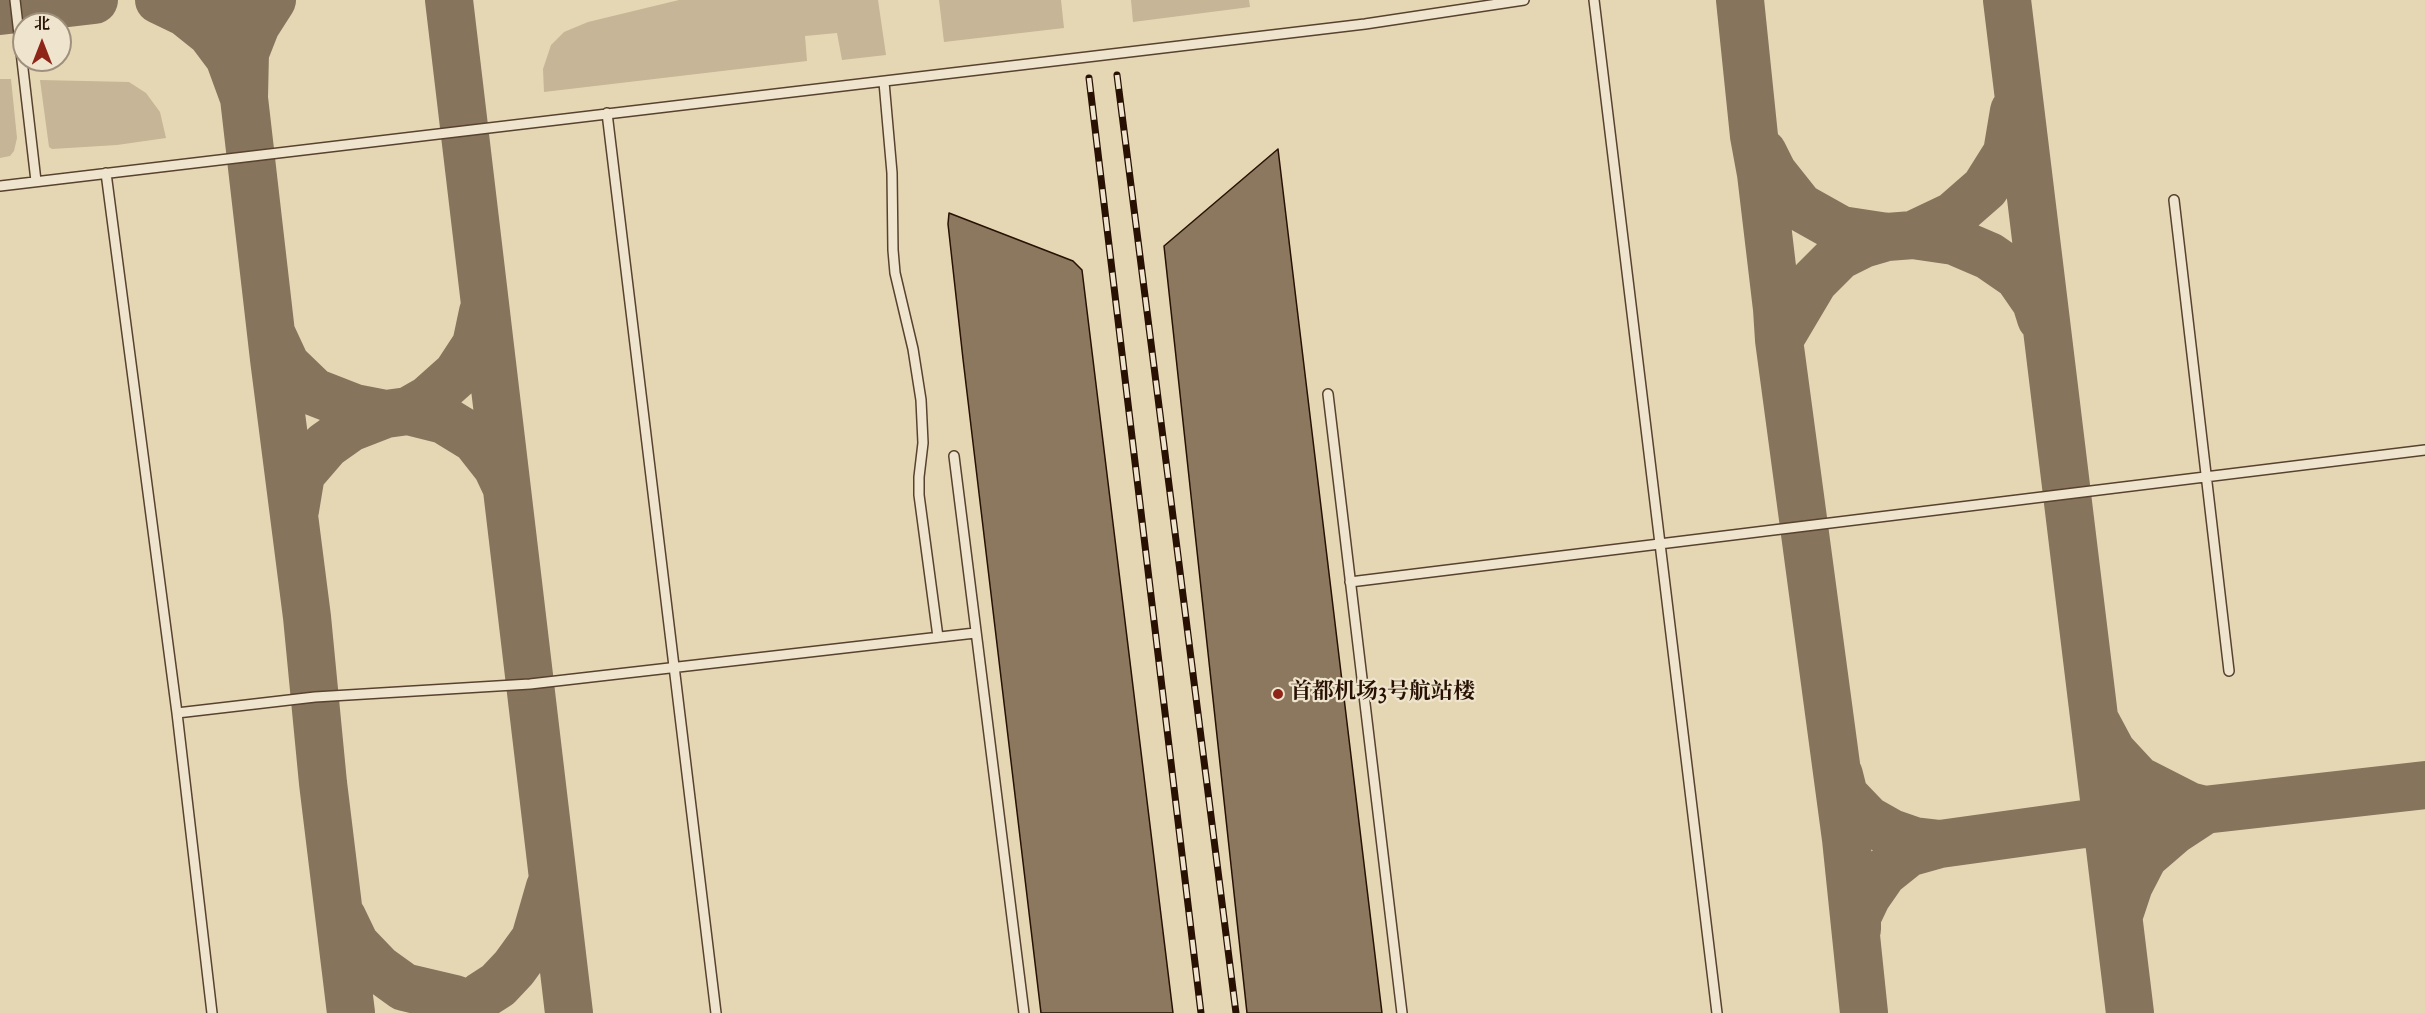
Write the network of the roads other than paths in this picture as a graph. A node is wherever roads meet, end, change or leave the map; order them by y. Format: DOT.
graph roads {
  1 [pos="15,0"];
  2 [pos="1524,0"];
  3 [pos="1594,0"];
  4 [pos="884,82"];
  5 [pos="607,113"];
  6 [pos="106,173"];
  7 [pos="36,181"];
  8 [pos="0,186"];
  9 [pos="2174,200"];
  10 [pos="1328,394"];
  11 [pos="2425,450"];
  12 [pos="954,456"];
  13 [pos="2205,477"];
  14 [pos="1662,545"];
  15 [pos="1350,582"];
  16 [pos="975,633"];
  17 [pos="938,638"];
  18 [pos="675,667"];
  19 [pos="2229,670"];
  20 [pos="177,713"];
  21 [pos="212,1013"];
  22 [pos="717,1013"];
  23 [pos="1024,1013"];
  24 [pos="1402,1013"];
  25 [pos="1717,1013"];
  1 -- 7 [label="lane"];
  2 -- 4 [label="lane"];
  3 -- 14 [label="lane"];
  4 -- 5 [label="lane"];
  4 -- 17 [label="lane"];
  5 -- 6 [label="lane"];
  5 -- 18 [label="lane"];
  6 -- 7 [label="lane"];
  6 -- 20 [label="lane"];
  7 -- 8 [label="lane"];
  9 -- 13 [label="lane"];
  10 -- 15 [label="lane"];
  11 -- 13 [label="lane"];
  12 -- 16 [label="lane"];
  13 -- 14 [label="lane"];
  13 -- 19 [label="lane"];
  14 -- 15 [label="lane"];
  14 -- 25 [label="lane"];
  15 -- 24 [label="lane"];
  16 -- 17 [label="lane"];
  16 -- 23 [label="lane"];
  17 -- 18 [label="lane"];
  18 -- 20 [label="lane"];
  18 -- 22 [label="lane"];
  20 -- 21 [label="lane"];
}
